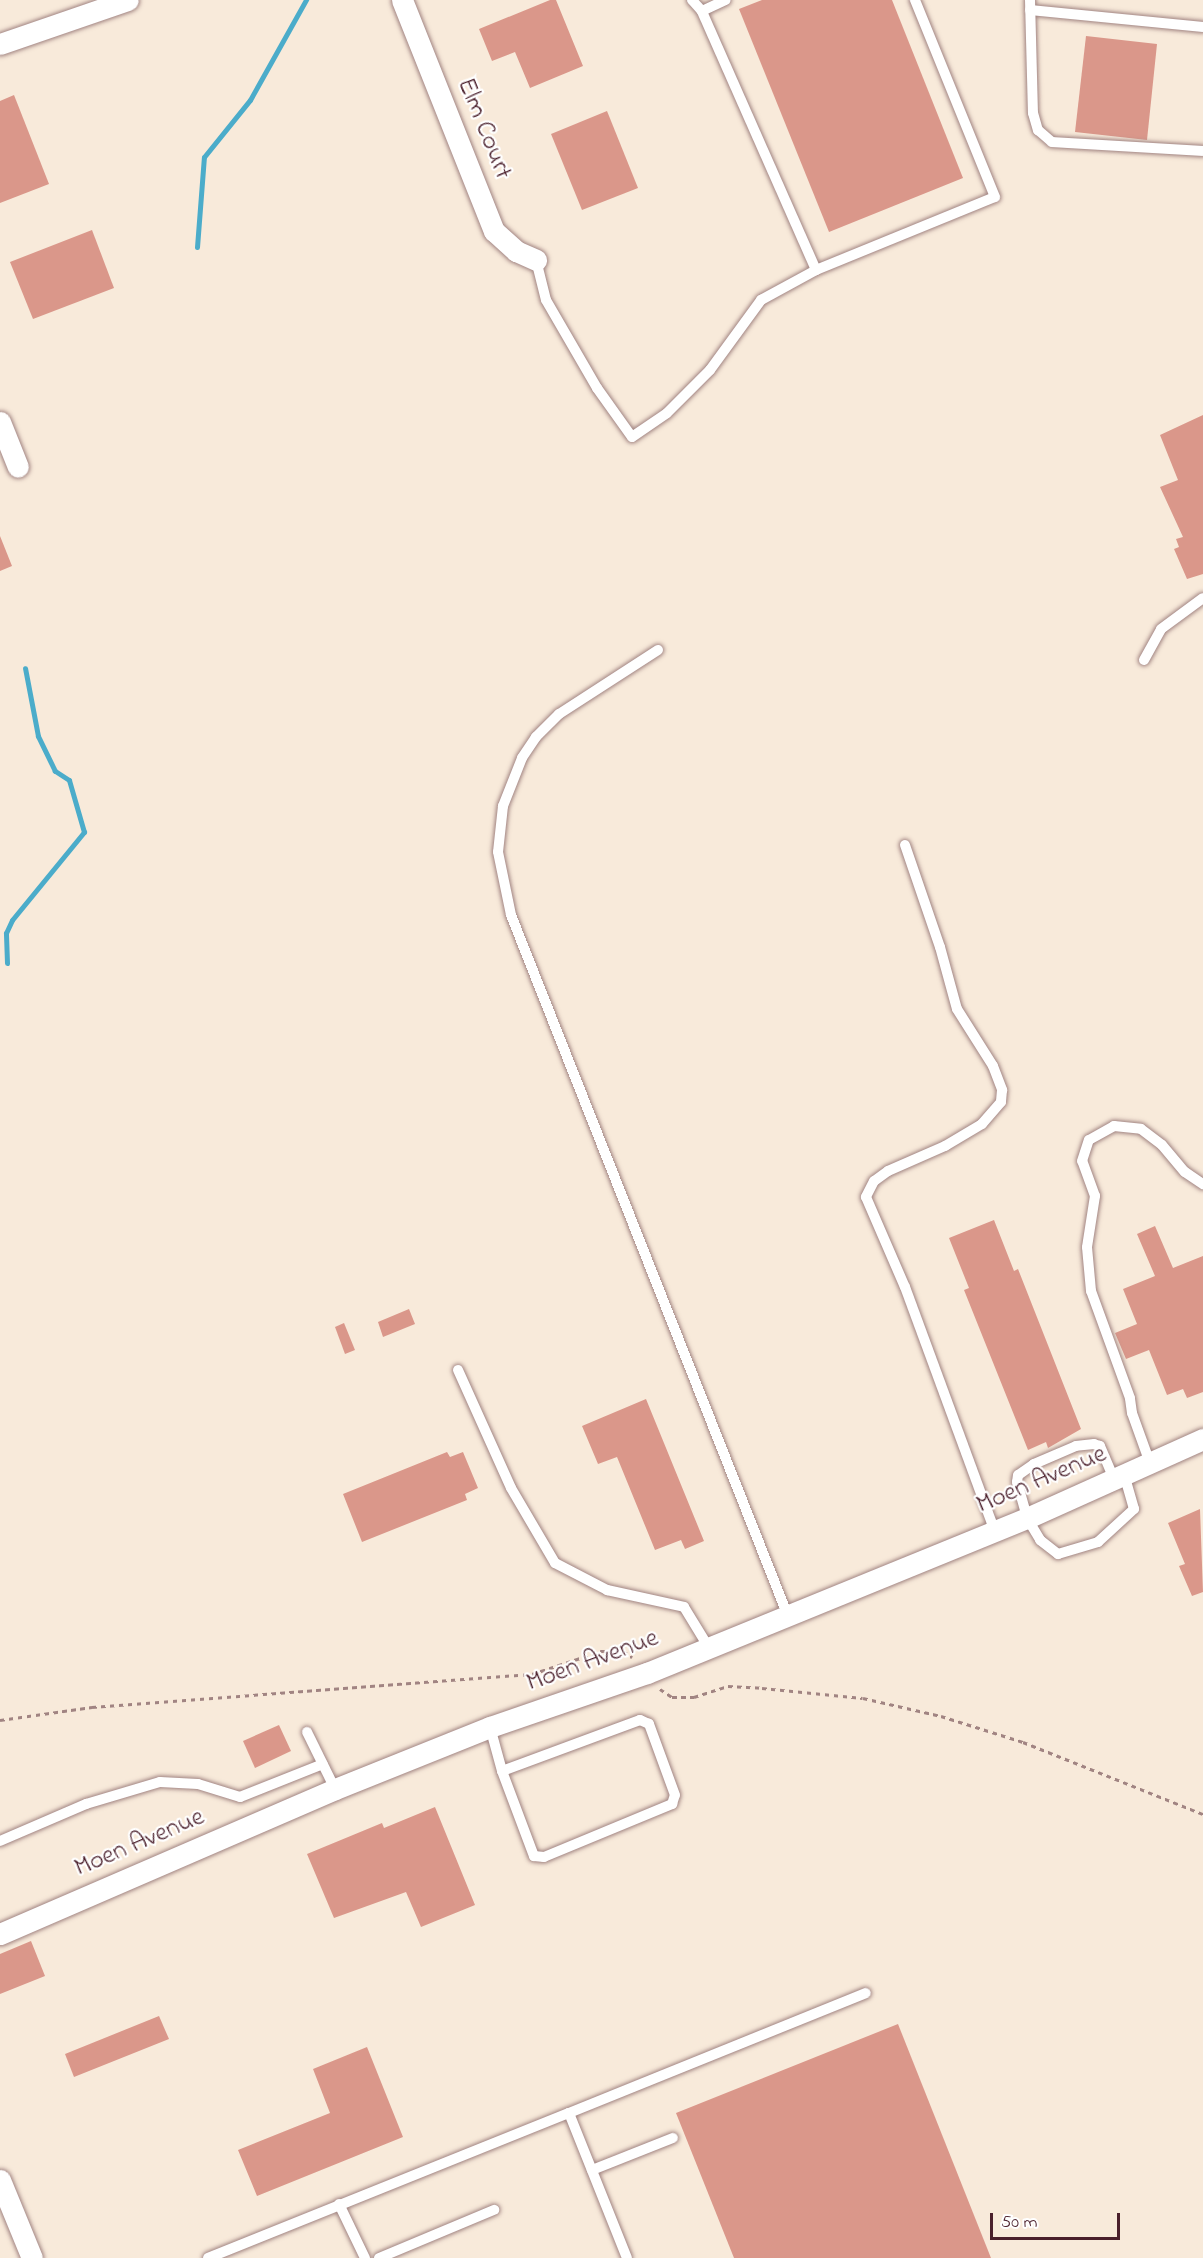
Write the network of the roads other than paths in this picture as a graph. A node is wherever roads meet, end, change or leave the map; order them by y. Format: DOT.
graph roads {
  1 [pos="128,0"];
  2 [pos="402,0"];
  3 [pos="692,0"];
  4 [pos="726,0"];
  5 [pos="915,0"];
  6 [pos="1030,5"];
  7 [pos="702,10"];
  8 [pos="1203,27"];
  9 [pos="0,44"];
  10 [pos="1203,151"];
  11 [pos="536,260"];
  12 [pos="816,270"];
  13 [pos="0,422"];
  14 [pos="18,467"];
  15 [pos="1203,598"];
  16 [pos="658,650"];
  17 [pos="1144,660"];
  18 [pos="906,845"];
  19 [pos="1203,1184"];
  20 [pos="458,1370"];
  21 [pos="1203,1439"];
  22 [pos="1150,1463"];
  23 [pos="1119,1477"];
  24 [pos="1028,1518"];
  25 [pos="995,1531"];
  26 [pos="788,1616"];
  27 [pos="709,1648"];
  28 [pos="490,1727"];
  29 [pos="307,1732"];
  30 [pos="322,1764"];
  31 [pos="502,1771"];
  32 [pos="335,1789"];
  33 [pos="0,1842"];
  34 [pos="0,1934"];
  35 [pos="866,1993"];
  36 [pos="569,2114"];
  37 [pos="673,2138"];
  38 [pos="592,2170"];
  39 [pos="0,2180"];
  40 [pos="339,2204"];
  41 [pos="494,2210"];
  42 [pos="32,2258"];
  43 [pos="208,2258"];
  44 [pos="364,2258"];
  45 [pos="379,2258"];
  46 [pos="627,2258"];
  1 -- 9 [label="street"];
  2 -- 11 [label="street, Elm Court"];
  3 -- 7 [label="lane"];
  4 -- 7 [label="lane"];
  5 -- 12 [label="lane"];
  6 -- 8 [label="lane"];
  6 -- 10 [label="lane"];
  7 -- 12 [label="lane"];
  11 -- 12 [label="lane"];
  13 -- 14 [label="street"];
  15 -- 17 [label="lane"];
  16 -- 26 [label="lane"];
  18 -- 25 [label="lane"];
  19 -- 22 [label="lane"];
  20 -- 27 [label="lane"];
  21 -- 22 [label="street, Moen Avenue"];
  22 -- 23 [label="street, Moen Avenue"];
  23 -- 24 [label="street, Moen Avenue"];
  23 -- 24 [label="lane"];
  23 -- 24 [label="lane"];
  24 -- 25 [label="street, Moen Avenue"];
  25 -- 26 [label="street, Moen Avenue"];
  26 -- 27 [label="street, Moen Avenue"];
  27 -- 28 [label="street, Moen Avenue"];
  28 -- 31 [label="lane"];
  28 -- 32 [label="street, Moen Avenue"];
  29 -- 30 [label="lane"];
  30 -- 32 [label="lane"];
  30 -- 33 [label="lane"];
  31 -- 31 [label="lane"];
  32 -- 34 [label="street, Moen Avenue"];
  35 -- 36 [label="lane"];
  36 -- 38 [label="lane"];
  36 -- 40 [label="lane"];
  37 -- 38 [label="lane"];
  38 -- 46 [label="lane"];
  39 -- 42 [label="street"];
  40 -- 43 [label="lane"];
  40 -- 44 [label="lane"];
  41 -- 45 [label="lane"];
}
